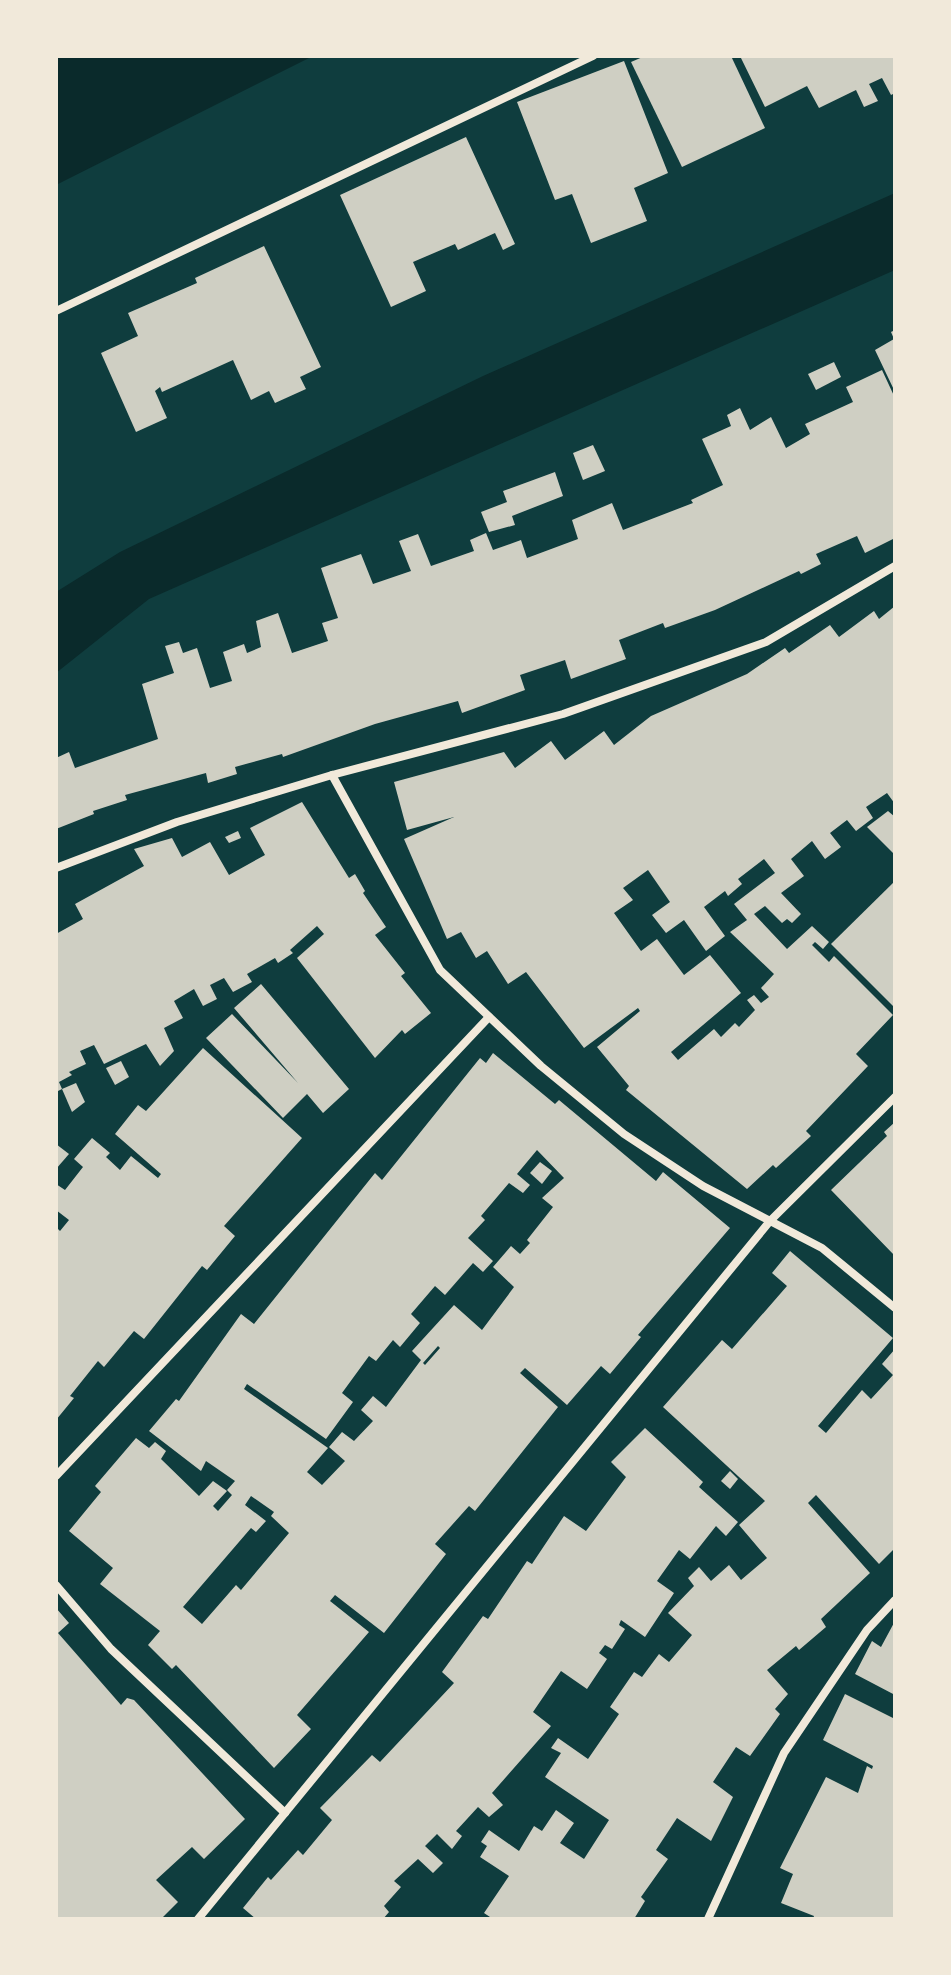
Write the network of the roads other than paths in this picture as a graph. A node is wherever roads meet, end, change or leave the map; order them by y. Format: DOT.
graph roads {
  1 [pos="593,56"];
  2 [pos="56,311"];
  3 [pos="895,566"];
  4 [pos="332,775"];
  5 [pos="56,868"];
  6 [pos="489,1017"];
  7 [pos="895,1097"];
  8 [pos="770,1221"];
  9 [pos="895,1308"];
  10 [pos="56,1476"];
  11 [pos="56,1585"];
  12 [pos="895,1600"];
  13 [pos="285,1813"];
  14 [pos="198,1919"];
  15 [pos="708,1919"];
  1 -- 2 [label="street"];
  3 -- 4 [label="street"];
  4 -- 5 [label="street"];
  4 -- 6 [label="street"];
  6 -- 8 [label="street"];
  6 -- 10 [label="street"];
  7 -- 8 [label="street"];
  8 -- 9 [label="street"];
  8 -- 13 [label="street"];
  11 -- 13 [label="street"];
  12 -- 15 [label="street"];
  13 -- 14 [label="street"];
}
